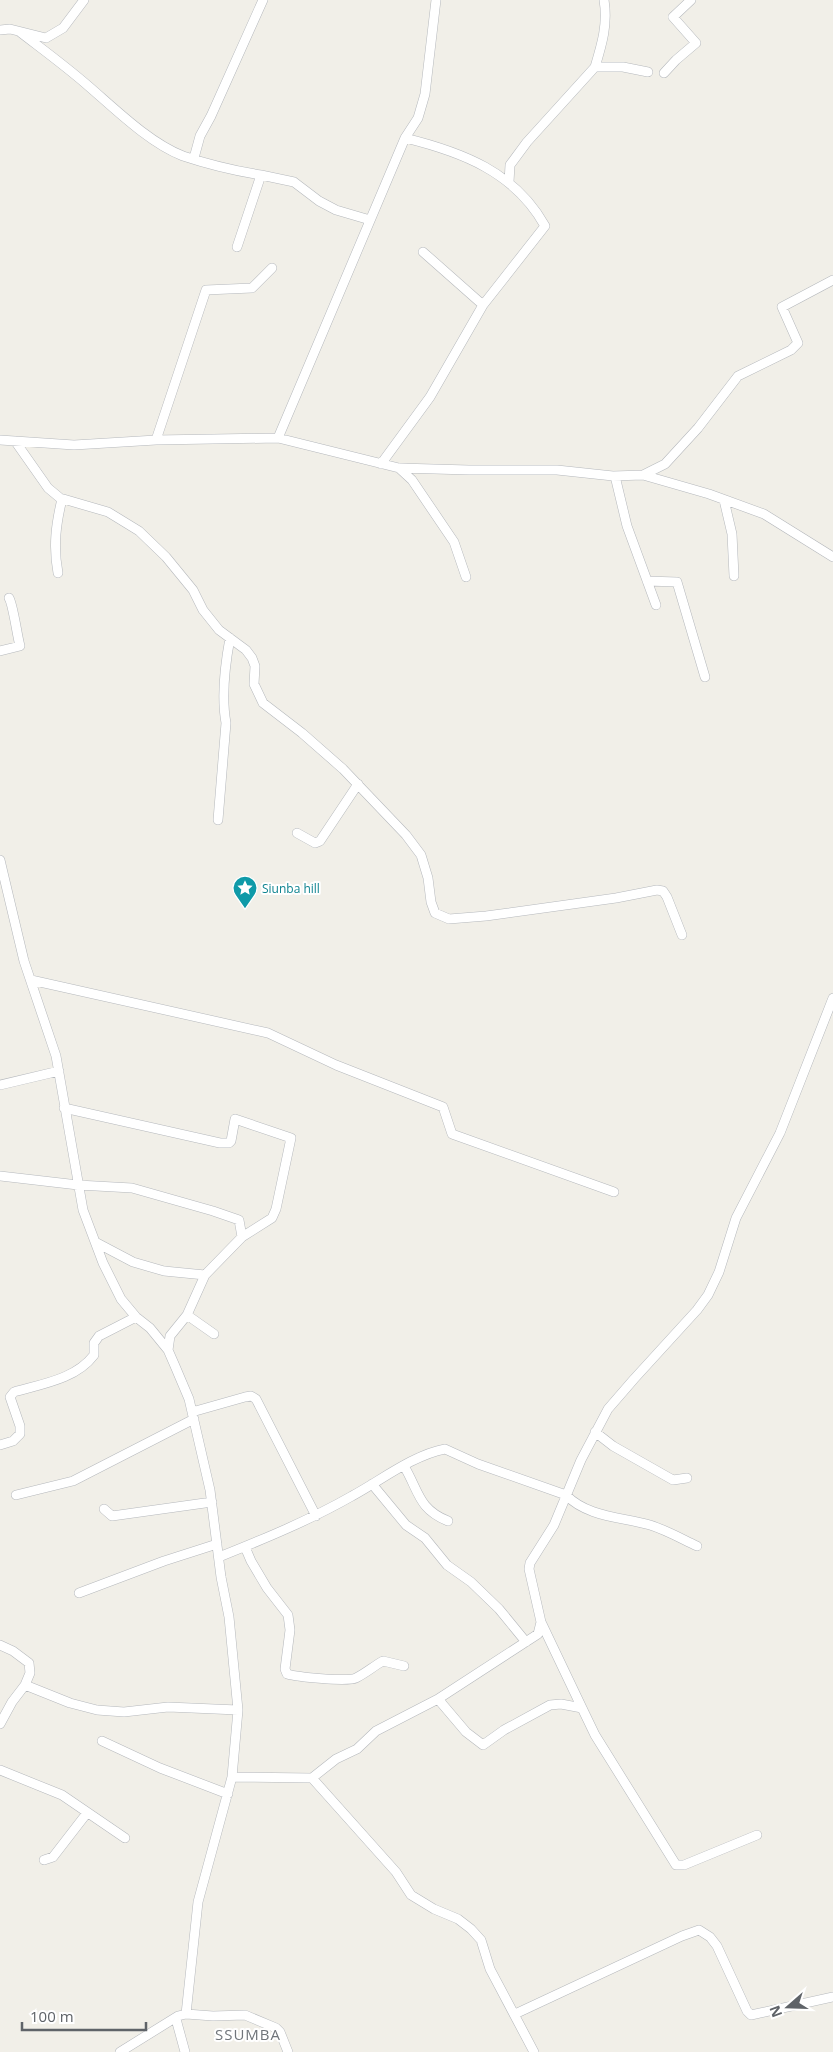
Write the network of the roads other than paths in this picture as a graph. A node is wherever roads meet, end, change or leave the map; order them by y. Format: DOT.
graph roads {
  1 [pos="84,0"];
  2 [pos="263,0"];
  3 [pos="436,0"];
  4 [pos="604,0"];
  5 [pos="691,0"];
  6 [pos="0,30"];
  7 [pos="20,32"];
  8 [pos="595,67"];
  9 [pos="648,72"];
  10 [pos="664,73"];
  11 [pos="405,138"];
  12 [pos="194,158"];
  13 [pos="261,175"];
  14 [pos="509,182"];
  15 [pos="370,220"];
  16 [pos="237,247"];
  17 [pos="423,252"];
  18 [pos="272,268"];
  19 [pos="833,280"];
  20 [pos="483,305"];
  21 [pos="278,438"];
  22 [pos="0,440"];
  23 [pos="156,440"];
  24 [pos="15,441"];
  25 [pos="381,464"];
  26 [pos="399,468"];
  27 [pos="643,475"];
  28 [pos="615,476"];
  29 [pos="62,499"];
  30 [pos="724,500"];
  31 [pos="833,557"];
  32 [pos="58,573"];
  33 [pos="734,576"];
  34 [pos="466,577"];
  35 [pos="647,581"];
  36 [pos="9,598"];
  37 [pos="656,605"];
  38 [pos="230,638"];
  39 [pos="0,651"];
  40 [pos="705,677"];
  41 [pos="358,784"];
  42 [pos="218,820"];
  43 [pos="297,833"];
  44 [pos="0,860"];
  45 [pos="682,935"];
  46 [pos="31,980"];
  47 [pos="833,998"];
  48 [pos="58,1071"];
  49 [pos="0,1085"];
  50 [pos="64,1108"];
  51 [pos="0,1176"];
  52 [pos="78,1185"];
  53 [pos="614,1192"];
  54 [pos="242,1237"];
  55 [pos="97,1243"];
  56 [pos="206,1275"];
  57 [pos="187,1315"];
  58 [pos="136,1317"];
  59 [pos="214,1334"];
  60 [pos="168,1350"];
  61 [pos="13,1393"];
  62 [pos="0,1398"];
  63 [pos="193,1415"];
  64 [pos="595,1432"];
  65 [pos="0,1445"];
  66 [pos="404,1466"];
  67 [pos="687,1478"];
  68 [pos="372,1484"];
  69 [pos="16,1495"];
  70 [pos="566,1495"];
  71 [pos="212,1502"];
  72 [pos="104,1509"];
  73 [pos="316,1516"];
  74 [pos="448,1521"];
  75 [pos="217,1544"];
  76 [pos="697,1546"];
  77 [pos="245,1547"];
  78 [pos="219,1558"];
  79 [pos="79,1593"];
  80 [pos="541,1622"];
  81 [pos="526,1642"];
  82 [pos="0,1645"];
  83 [pos="404,1666"];
  84 [pos="25,1685"];
  85 [pos="438,1699"];
  86 [pos="582,1708"];
  87 [pos="238,1710"];
  88 [pos="0,1724"];
  89 [pos="102,1741"];
  90 [pos="0,1770"];
  91 [pos="232,1777"];
  92 [pos="312,1778"];
  93 [pos="228,1794"];
  94 [pos="87,1813"];
  95 [pos="757,1834"];
  96 [pos="125,1838"];
  97 [pos="44,1860"];
  98 [pos="833,1997"];
  99 [pos="186,2014"];
  100 [pos="514,2014"];
  101 [pos="176,2019"];
  102 [pos="120,2052"];
  103 [pos="185,2052"];
  104 [pos="288,2052"];
  105 [pos="534,2052"];
  1 -- 7 [label="street"];
  2 -- 12 [label="street"];
  3 -- 11 [label="street"];
  4 -- 8 [label="street"];
  5 -- 10 [label="street"];
  6 -- 7 [label="street"];
  7 -- 12 [label="street"];
  8 -- 9 [label="street"];
  8 -- 14 [label="street"];
  11 -- 14 [label="street"];
  11 -- 15 [label="street"];
  12 -- 13 [label="street"];
  13 -- 15 [label="street"];
  13 -- 16 [label="street"];
  14 -- 20 [label="street"];
  15 -- 21 [label="street"];
  17 -- 20 [label="street"];
  18 -- 23 [label="street"];
  19 -- 27 [label="street"];
  20 -- 25 [label="street"];
  21 -- 23 [label="street"];
  21 -- 25 [label="street"];
  22 -- 24 [label="street"];
  23 -- 24 [label="street"];
  24 -- 29 [label="street"];
  25 -- 26 [label="street"];
  26 -- 28 [label="street"];
  26 -- 34 [label="street"];
  27 -- 28 [label="street"];
  27 -- 30 [label="street"];
  28 -- 35 [label="street"];
  29 -- 32 [label="street"];
  29 -- 38 [label="street"];
  30 -- 31 [label="street"];
  30 -- 33 [label="street"];
  35 -- 37 [label="street"];
  35 -- 40 [label="street"];
  36 -- 39 [label="street"];
  38 -- 41 [label="street"];
  38 -- 42 [label="street"];
  41 -- 43 [label="street"];
  41 -- 45 [label="street"];
  44 -- 46 [label="street"];
  46 -- 48 [label="street"];
  46 -- 53 [label="street"];
  47 -- 64 [label="street"];
  48 -- 49 [label="street"];
  48 -- 50 [label="street"];
  50 -- 52 [label="street"];
  50 -- 54 [label="street"];
  51 -- 52 [label="street"];
  52 -- 54 [label="street"];
  52 -- 55 [label="street"];
  54 -- 56 [label="street"];
  55 -- 56 [label="street"];
  55 -- 58 [label="street"];
  56 -- 57 [label="street"];
  57 -- 59 [label="street"];
  57 -- 60 [label="street"];
  58 -- 60 [label="street"];
  58 -- 61 [label="street"];
  60 -- 63 [label="street"];
  61 -- 62 [label="street"];
  61 -- 65 [label="street"];
  63 -- 69 [label="street"];
  63 -- 71 [label="street"];
  63 -- 73 [label="street"];
  64 -- 67 [label="street"];
  64 -- 70 [label="street"];
  66 -- 68 [label="street"];
  66 -- 70 [label="street"];
  66 -- 74 [label="street"];
  68 -- 73 [label="street"];
  68 -- 81 [label="street"];
  70 -- 76 [label="street"];
  70 -- 80 [label="street"];
  71 -- 72 [label="street"];
  71 -- 75 [label="street"];
  73 -- 77 [label="street"];
  75 -- 78 [label="street"];
  75 -- 79 [label="street"];
  77 -- 78 [label="street"];
  77 -- 83 [label="street"];
  78 -- 87 [label="street"];
  80 -- 81 [label="street"];
  80 -- 86 [label="street"];
  81 -- 85 [label="street"];
  82 -- 84 [label="street"];
  84 -- 87 [label="street"];
  84 -- 88 [label="street"];
  85 -- 86 [label="street"];
  85 -- 92 [label="street"];
  86 -- 95 [label="street"];
  87 -- 91 [label="street"];
  89 -- 93 [label="street"];
  90 -- 94 [label="street"];
  91 -- 92 [label="street"];
  91 -- 93 [label="street"];
  92 -- 100 [label="street"];
  93 -- 99 [label="street"];
  94 -- 96 [label="street"];
  94 -- 97 [label="street"];
  98 -- 100 [label="street"];
  99 -- 101 [label="street"];
  99 -- 104 [label="street"];
  100 -- 105 [label="street"];
  101 -- 102 [label="street"];
  101 -- 103 [label="street"];
}
